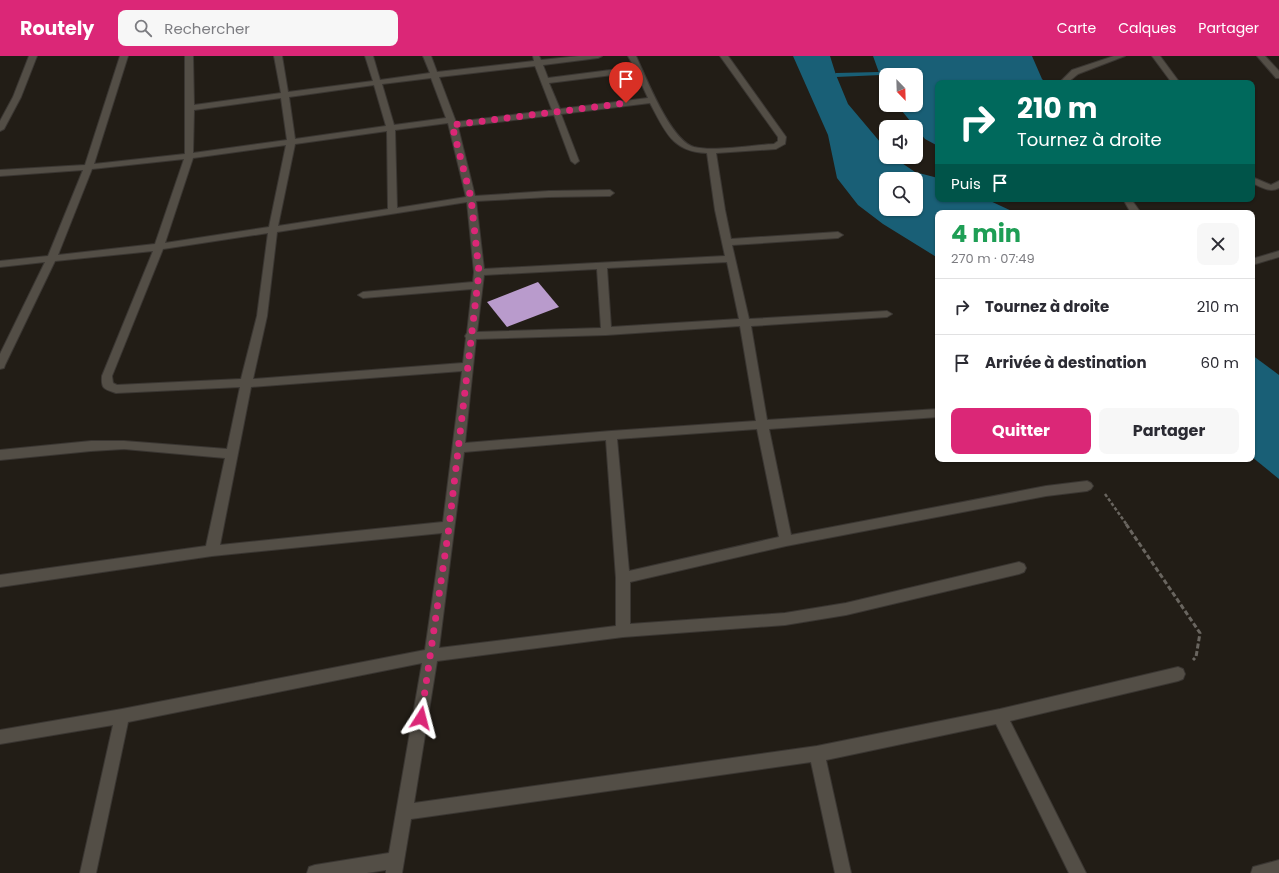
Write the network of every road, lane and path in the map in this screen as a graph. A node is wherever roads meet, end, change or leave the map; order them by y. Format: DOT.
graph roads {
  1 [pos="33,56"];
  2 [pos="124,56"];
  3 [pos="189,56"];
  4 [pos="278,56"];
  5 [pos="369,56"];
  6 [pos="427,56"];
  7 [pos="598,56"];
  8 [pos="632,56"];
  9 [pos="724,56"];
  10 [pos="1121,56"];
  11 [pos="1156,56"];
  12 [pos="1261,56"];
  13 [pos="537,59"];
  14 [pos="639,69"];
  15 [pos="434,75"];
  16 [pos="1279,76"];
  17 [pos="1066,80"];
  18 [pos="1174,80"];
  19 [pos="545,81"];
  20 [pos="378,82"];
  21 [pos="285,95"];
  22 [pos="654,100"];
  23 [pos="190,108"];
  24 [pos="556,112"];
  25 [pos="452,123"];
  26 [pos="391,128"];
  27 [pos="0,129"];
  28 [pos="291,142"];
  29 [pos="711,151"];
  30 [pos="189,156"];
  31 [pos="574,161"];
  32 [pos="90,166"];
  33 [pos="0,173"];
  34 [pos="1255,181"];
  35 [pos="1279,184"];
  36 [pos="610,193"];
  37 [pos="471,198"];
  38 [pos="393,210"];
  39 [pos="273,229"];
  40 [pos="838,235"];
  41 [pos="727,242"];
  42 [pos="159,247"];
  43 [pos="1279,254"];
  44 [pos="52,258"];
  45 [pos="731,259"];
  46 [pos="1255,261"];
  47 [pos="0,264"];
  48 [pos="602,266"];
  49 [pos="479,272"];
  50 [pos="476,286"];
  51 [pos="363,295"];
  52 [pos="887,314"];
  53 [pos="745,322"];
  54 [pos="606,331"];
  55 [pos="470,336"];
  56 [pos="0,364"];
  57 [pos="467,367"];
  58 [pos="246,383"];
  59 [pos="935,413"];
  60 [pos="762,424"];
  61 [pos="611,435"];
  62 [pos="458,448"];
  63 [pos="232,454"];
  64 [pos="0,455"];
  65 [pos="1087,486"];
  66 [pos="449,527"];
  67 [pos="786,541"];
  68 [pos="212,551"];
  69 [pos="1019,568"];
  70 [pos="622,578"];
  71 [pos="0,581"];
  72 [pos="623,631"];
  73 [pos="431,655"];
  74 [pos="1178,674"];
  75 [pos="122,716"];
  76 [pos="1000,716"];
  77 [pos="0,737"];
  78 [pos="817,754"];
  79 [pos="405,812"];
  80 [pos="395,867"];
  81 [pos="1279,868"];
  82 [pos="88,873"];
  83 [pos="315,873"];
  84 [pos="843,873"];
  85 [pos="1078,873"];
  86 [pos="1259,873"];
  1 -- 27 [label="street"];
  2 -- 32 [label="street"];
  3 -- 23 [label="street"];
  4 -- 21 [label="street"];
  5 -- 20 [label="street"];
  6 -- 15 [label="street"];
  7 -- 13 [label="street"];
  8 -- 14 [label="street"];
  9 -- 29 [label="street"];
  10 -- 17 [label="street"];
  11 -- 18 [label="street"];
  12 -- 16 [label="street"];
  13 -- 15 [label="street"];
  13 -- 19 [label="street"];
  14 -- 19 [label="street"];
  14 -- 22 [label="street"];
  15 -- 20 [label="street"];
  15 -- 25 [label="street"];
  19 -- 24 [label="street"];
  20 -- 21 [label="street"];
  20 -- 26 [label="street"];
  21 -- 23 [label="street"];
  21 -- 28 [label="street"];
  22 -- 24 [label="street"];
  22 -- 29 [label="street"];
  23 -- 30 [label="street"];
  24 -- 25 [label="street"];
  24 -- 31 [label="street"];
  25 -- 26 [label="street"];
  25 -- 37 [label="street"];
  26 -- 28 [label="street"];
  26 -- 38 [label="street"];
  28 -- 30 [label="street"];
  28 -- 39 [label="street"];
  29 -- 41 [label="street"];
  30 -- 32 [label="street"];
  30 -- 42 [label="street"];
  32 -- 33 [label="street"];
  32 -- 44 [label="street"];
  34 -- 35 [label="street"];
  36 -- 37 [label="street"];
  37 -- 38 [label="street"];
  37 -- 49 [label="street"];
  38 -- 39 [label="street"];
  39 -- 42 [label="street"];
  39 -- 58 [label="street"];
  40 -- 41 [label="street"];
  41 -- 45 [label="street"];
  42 -- 44 [label="street"];
  42 -- 58 [label="street"];
  43 -- 46 [label="street"];
  44 -- 47 [label="street"];
  44 -- 56 [label="street"];
  45 -- 48 [label="street"];
  45 -- 53 [label="street"];
  48 -- 49 [label="street"];
  48 -- 54 [label="street"];
  49 -- 50 [label="street"];
  50 -- 51 [label="street"];
  50 -- 55 [label="street"];
  52 -- 53 [label="street"];
  53 -- 54 [label="street"];
  53 -- 60 [label="street"];
  54 -- 55 [label="street"];
  55 -- 57 [label="street"];
  57 -- 58 [label="street"];
  57 -- 62 [label="street"];
  58 -- 63 [label="street"];
  59 -- 60 [label="street"];
  60 -- 61 [label="street"];
  60 -- 67 [label="street"];
  61 -- 62 [label="street"];
  61 -- 70 [label="street"];
  62 -- 66 [label="street"];
  63 -- 64 [label="street"];
  63 -- 68 [label="street"];
  65 -- 67 [label="street"];
  65 -- 74 [label="path"];
  66 -- 68 [label="street"];
  66 -- 73 [label="street"];
  67 -- 70 [label="street"];
  68 -- 71 [label="street"];
  69 -- 72 [label="street"];
  70 -- 72 [label="street"];
  72 -- 73 [label="street"];
  73 -- 75 [label="street"];
  73 -- 79 [label="street"];
  74 -- 76 [label="street"];
  75 -- 77 [label="street"];
  75 -- 82 [label="street"];
  76 -- 78 [label="street"];
  76 -- 85 [label="street"];
  78 -- 79 [label="street"];
  78 -- 84 [label="street"];
  79 -- 80 [label="street"];
  80 -- 83 [label="street"];
  81 -- 86 [label="street"];
}
